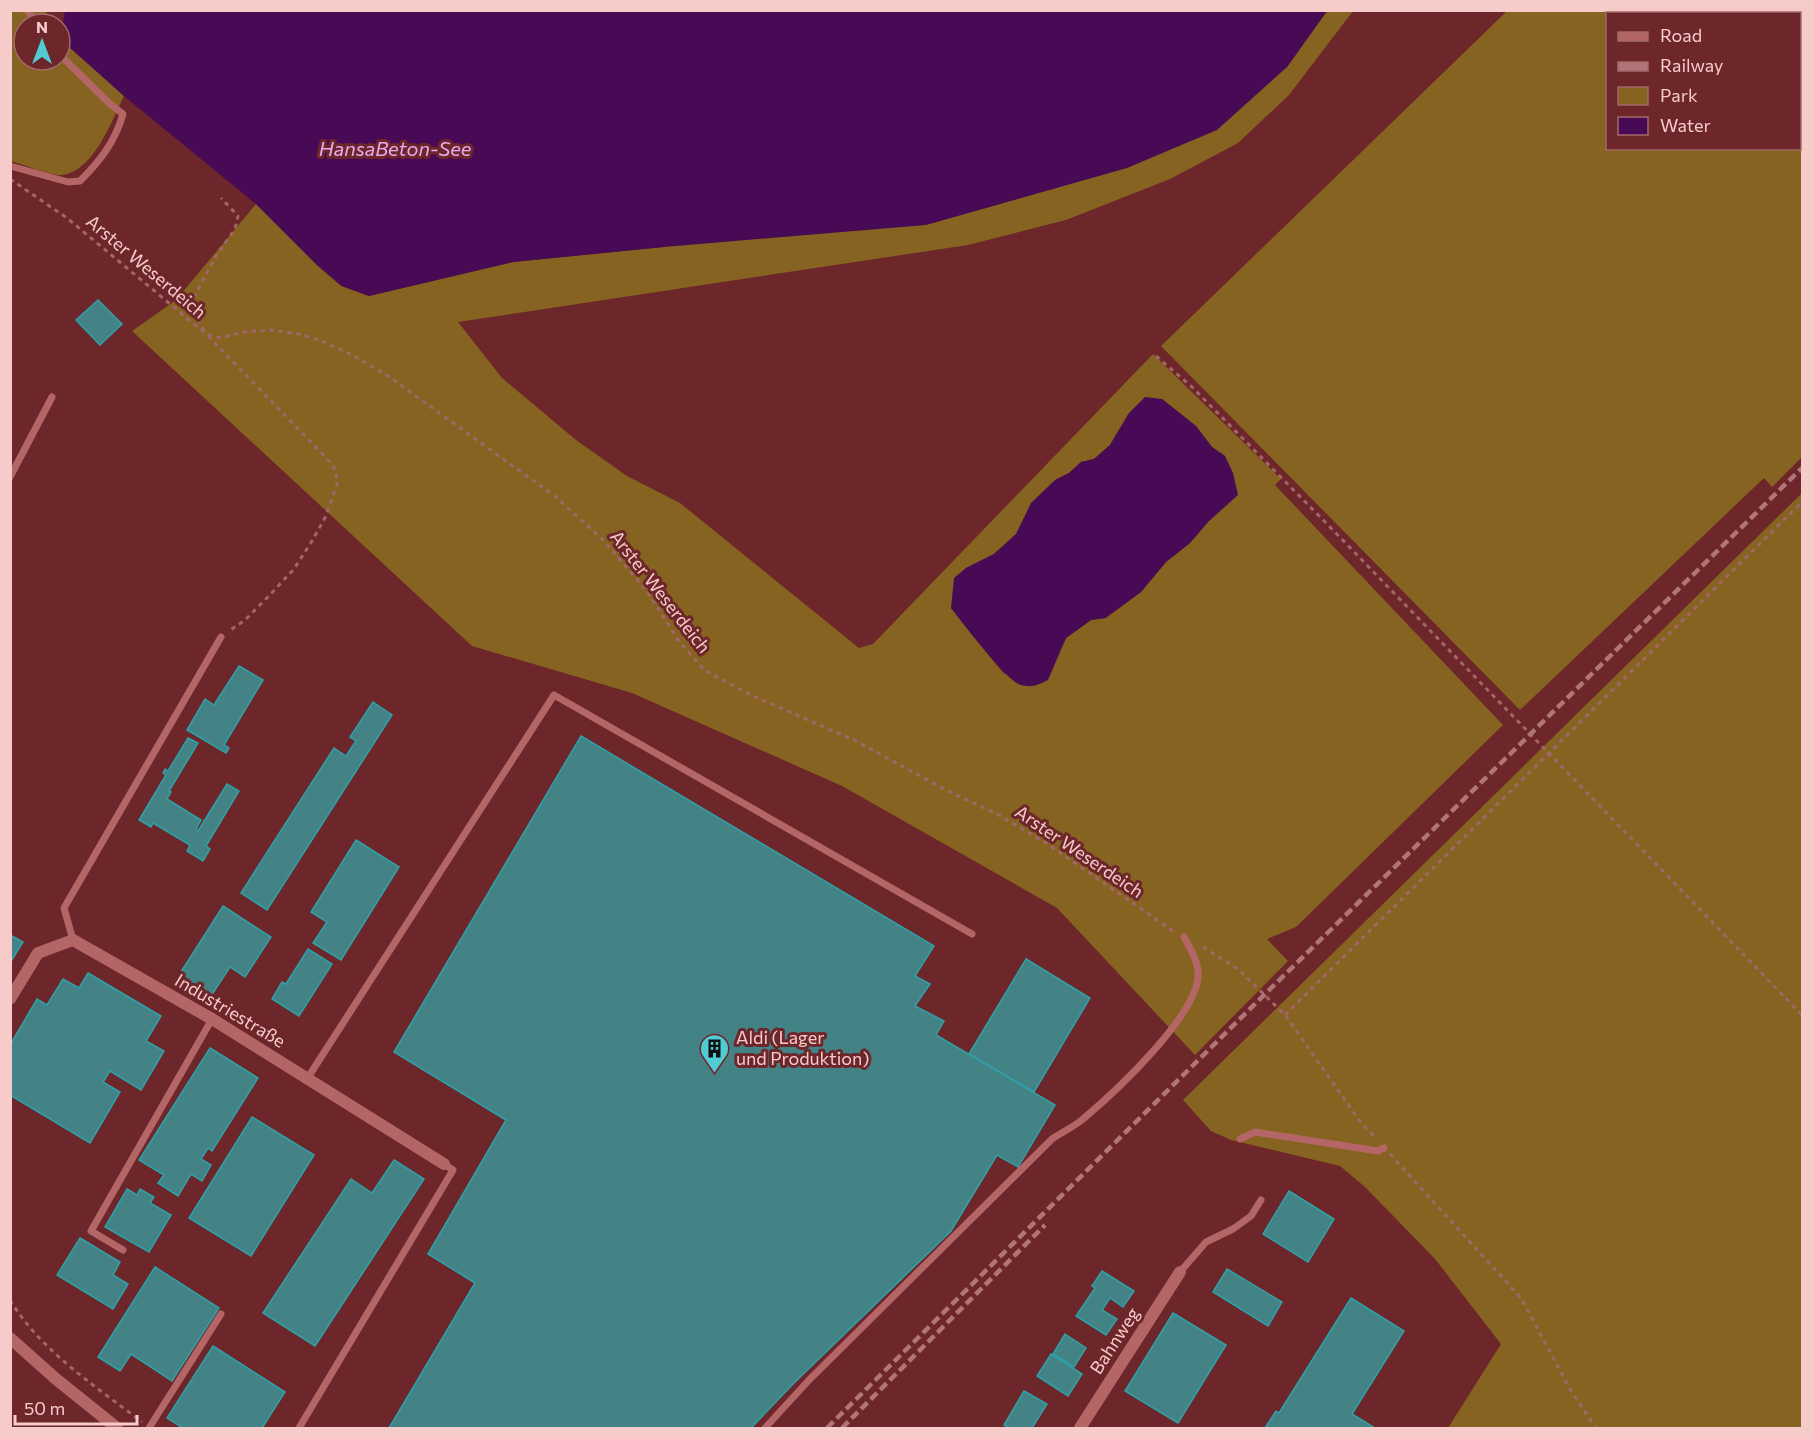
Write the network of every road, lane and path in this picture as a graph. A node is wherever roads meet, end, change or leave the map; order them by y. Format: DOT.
graph roads {
  1 [pos="72,67"];
  2 [pos="10,166"];
  3 [pos="10,179"];
  4 [pos="221,198"];
  5 [pos="206,334"];
  6 [pos="1156,356"];
  7 [pos="52,398"];
  8 [pos="10,477"];
  9 [pos="1803,502"];
  10 [pos="221,637"];
  11 [pos="1548,754"];
  12 [pos="972,934"];
  13 [pos="1184,938"];
  14 [pos="73,940"];
  15 [pos="10,999"];
  16 [pos="1285,1015"];
  17 [pos="1803,1015"];
  18 [pos="212,1019"];
  19 [pos="307,1079"];
  20 [pos="1240,1139"];
  21 [pos="1384,1148"];
  22 [pos="444,1164"];
  23 [pos="1262,1200"];
  24 [pos="123,1250"];
  25 [pos="1180,1272"];
  26 [pos="10,1299"];
  27 [pos="221,1314"];
  28 [pos="10,1338"];
  29 [pos="117,1428"];
  30 [pos="150,1428"];
  31 [pos="299,1428"];
  32 [pos="765,1428"];
  33 [pos="1080,1428"];
  34 [pos="1596,1428"];
  1 -- 2 [label="lane"];
  3 -- 5 [label="path, Arster Weserdeich"];
  4 -- 5 [label="path"];
  5 -- 10 [label="path"];
  5 -- 13 [label="path, Arster Weserdeich"];
  6 -- 11 [label="path"];
  7 -- 8 [label="lane"];
  9 -- 11 [label="path"];
  10 -- 14 [label="lane"];
  11 -- 16 [label="path"];
  11 -- 17 [label="path"];
  12 -- 19 [label="lane"];
  13 -- 16 [label="path, Arster Weserdeich"];
  13 -- 32 [label="lane"];
  14 -- 15 [label="street"];
  14 -- 18 [label="street, Industriestraße"];
  16 -- 21 [label="path, Arster Weserdeich"];
  18 -- 19 [label="street, Industriestraße"];
  18 -- 24 [label="lane"];
  19 -- 22 [label="street, Industriestraße"];
  20 -- 21 [label="lane"];
  21 -- 34 [label="path, Arster Weserdeich"];
  22 -- 31 [label="lane"];
  23 -- 25 [label="lane"];
  25 -- 33 [label="street, Bahnweg"];
  26 -- 30 [label="path"];
  27 -- 30 [label="lane"];
  28 -- 29 [label="street"];
}
